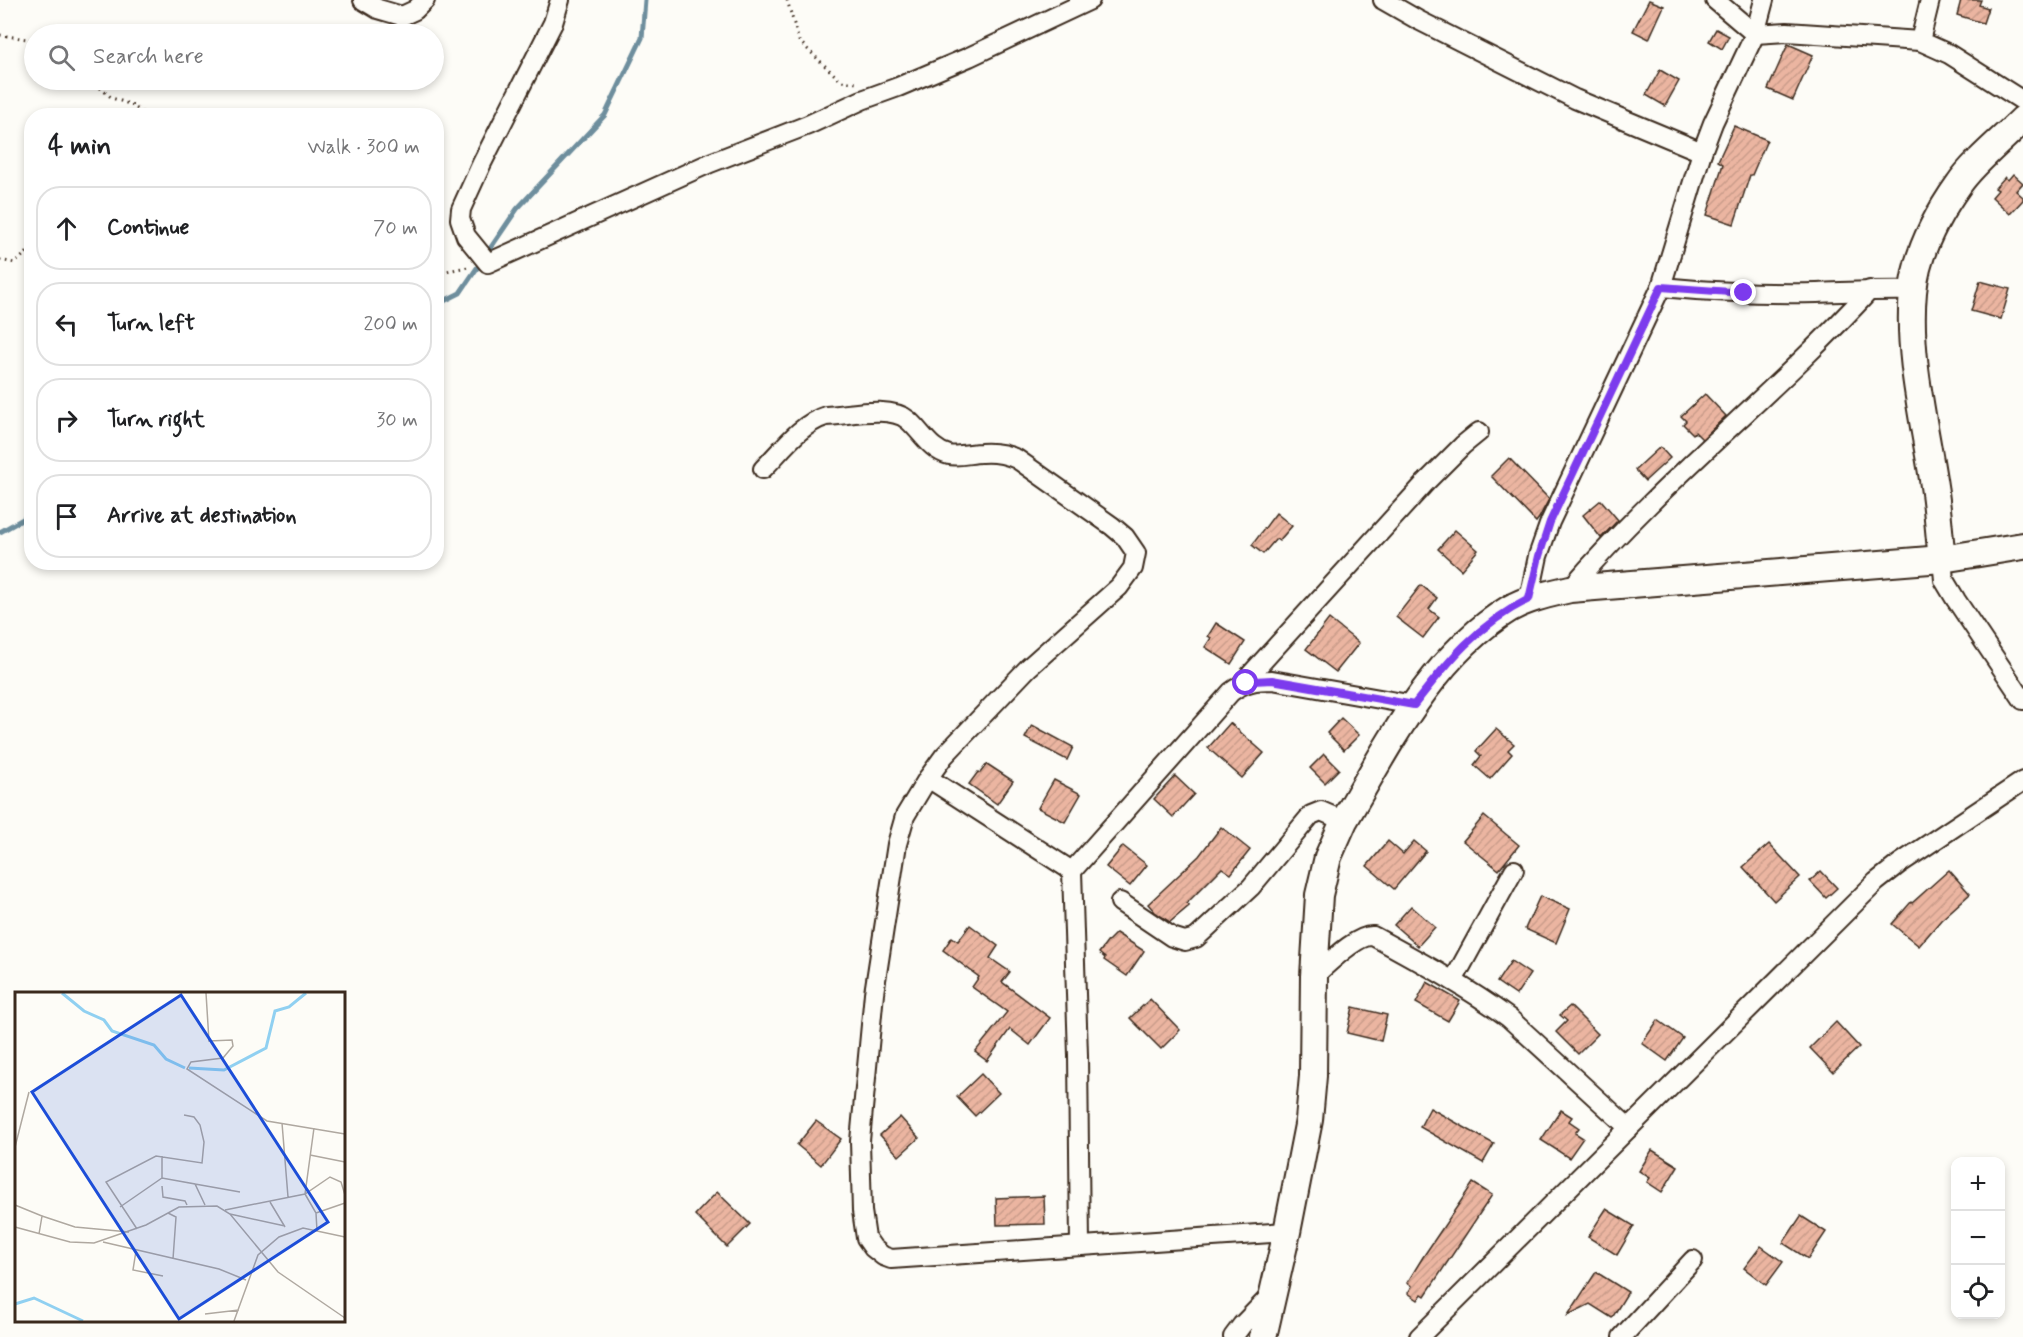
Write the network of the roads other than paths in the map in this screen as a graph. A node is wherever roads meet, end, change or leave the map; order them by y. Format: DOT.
graph roads {
  1 [pos="363,0"];
  2 [pos="424,0"];
  3 [pos="560,0"];
  4 [pos="1090,0"];
  5 [pos="1383,0"];
  6 [pos="1715,0"];
  7 [pos="1764,0"];
  8 [pos="1930,0"];
  9 [pos="1755,34"];
  10 [pos="1920,41"];
  11 [pos="2023,101"];
  12 [pos="2023,119"];
  13 [pos="1702,152"];
  14 [pos="1661,287"];
  15 [pos="1870,290"];
  16 [pos="1913,291"];
  17 [pos="1479,432"];
  18 [pos="763,469"];
  19 [pos="2023,546"];
  20 [pos="1942,559"];
  21 [pos="1570,589"];
  22 [pos="1529,599"];
  23 [pos="1240,686"];
  24 [pos="2023,700"];
  25 [pos="1414,705"];
  26 [pos="928,778"];
  27 [pos="2023,780"];
  28 [pos="1344,821"];
  29 [pos="1514,870"];
  30 [pos="1072,871"];
  31 [pos="1120,902"];
  32 [pos="1314,976"];
  33 [pos="1453,981"];
  34 [pos="1629,1128"];
  35 [pos="1287,1232"];
  36 [pos="1080,1246"];
  37 [pos="1693,1260"];
  38 [pos="1273,1293"];
  39 [pos="1423,1336"];
  40 [pos="1233,1337"];
  41 [pos="1263,1337"];
  42 [pos="1622,1337"];
  1 -- 2 [label="street"];
  3 -- 4 [label="street"];
  5 -- 13 [label="street"];
  6 -- 9 [label="street"];
  7 -- 9 [label="street"];
  8 -- 10 [label="street"];
  9 -- 10 [label="street"];
  9 -- 13 [label="street"];
  10 -- 11 [label="street"];
  12 -- 16 [label="street"];
  13 -- 14 [label="street"];
  14 -- 15 [label="street"];
  14 -- 22 [label="street"];
  15 -- 16 [label="street"];
  15 -- 21 [label="street"];
  16 -- 20 [label="street"];
  17 -- 23 [label="street"];
  18 -- 26 [label="street"];
  19 -- 20 [label="street"];
  20 -- 21 [label="street"];
  20 -- 24 [label="street"];
  21 -- 22 [label="street"];
  22 -- 25 [label="street"];
  23 -- 25 [label="street"];
  23 -- 30 [label="street"];
  25 -- 28 [label="street"];
  26 -- 30 [label="street"];
  26 -- 36 [label="street"];
  27 -- 34 [label="street"];
  28 -- 31 [label="street"];
  28 -- 32 [label="street"];
  29 -- 33 [label="street"];
  30 -- 36 [label="street"];
  32 -- 33 [label="street"];
  32 -- 35 [label="street"];
  33 -- 34 [label="street"];
  34 -- 39 [label="street"];
  35 -- 36 [label="street"];
  35 -- 38 [label="street"];
  37 -- 42 [label="street"];
  38 -- 40 [label="street"];
  38 -- 41 [label="street"];
}
